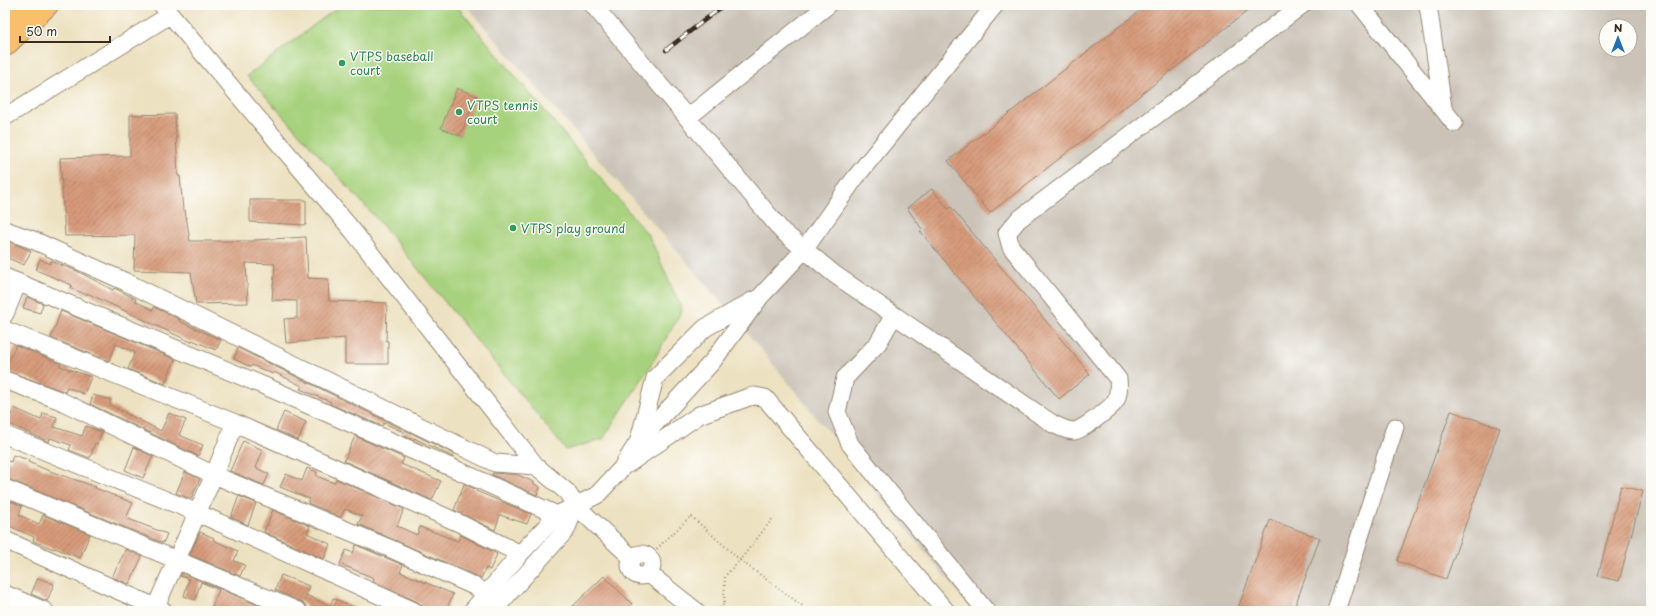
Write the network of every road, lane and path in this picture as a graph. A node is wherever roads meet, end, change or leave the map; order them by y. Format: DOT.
graph roads {
  1 [pos="24,5"];
  2 [pos="47,5"];
  3 [pos="593,5"];
  4 [pos="828,5"];
  5 [pos="995,5"];
  6 [pos="1302,5"];
  7 [pos="1360,5"];
  8 [pos="1428,5"];
  9 [pos="166,10"];
  10 [pos="5,23"];
  11 [pos="5,45"];
  12 [pos="1443,109"];
  13 [pos="5,117"];
  14 [pos="687,118"];
  15 [pos="1454,123"];
  16 [pos="5,230"];
  17 [pos="804,250"];
  18 [pos="11,280"];
  19 [pos="760,297"];
  20 [pos="5,314"];
  21 [pos="894,315"];
  22 [pos="5,330"];
  23 [pos="5,380"];
  24 [pos="235,423"];
  25 [pos="1395,427"];
  26 [pos="5,434"];
  27 [pos="638,442"];
  28 [pos="536,466"];
  29 [pos="621,469"];
  30 [pos="214,475"];
  31 [pos="5,488"];
  32 [pos="575,505"];
  33 [pos="198,513"];
  34 [pos="557,516"];
  35 [pos="774,517"];
  36 [pos="566,530"];
  37 [pos="5,540"];
  38 [pos="520,554"];
  39 [pos="176,560"];
  40 [pos="740,560"];
  41 [pos="643,563"];
  42 [pos="5,594"];
  43 [pos="486,594"];
  44 [pos="804,608"];
  45 [pos="158,610"];
  46 [pos="45,611"];
  47 [pos="298,611"];
  48 [pos="414,611"];
  49 [pos="472,611"];
  50 [pos="493,611"];
  51 [pos="696,611"];
  52 [pos="717,611"];
  53 [pos="946,611"];
  54 [pos="986,611"];
  55 [pos="1336,611"];
  1 -- 10 [label="highway"];
  2 -- 11 [label="highway"];
  3 -- 14 [label="street"];
  4 -- 14 [label="street"];
  5 -- 17 [label="street"];
  6 -- 21 [label="street"];
  7 -- 12 [label="street"];
  8 -- 12 [label="street"];
  9 -- 13 [label="street"];
  9 -- 28 [label="street"];
  12 -- 15 [label="street"];
  14 -- 17 [label="street"];
  16 -- 28 [label="street"];
  17 -- 19 [label="street"];
  17 -- 21 [label="street"];
  18 -- 20 [label="street"];
  18 -- 34 [label="street"];
  19 -- 27 [label="street"];
  19 -- 27 [label="street"];
  21 -- 54 [label="street"];
  22 -- 24 [label="street"];
  23 -- 30 [label="street"];
  24 -- 30 [label="street"];
  24 -- 38 [label="street"];
  25 -- 55 [label="street"];
  26 -- 33 [label="street"];
  27 -- 29 [label="street"];
  28 -- 32 [label="street"];
  29 -- 32 [label="street"];
  29 -- 53 [label="street"];
  30 -- 33 [label="street"];
  30 -- 43 [label="street"];
  31 -- 39 [label="street"];
  32 -- 34 [label="street"];
  32 -- 36 [label="street"];
  32 -- 41 [label="street"];
  33 -- 39 [label="street"];
  33 -- 48 [label="street"];
  34 -- 36 [label="street"];
  34 -- 38 [label="street"];
  35 -- 40 [label="path"];
  36 -- 50 [label="street"];
  37 -- 45 [label="street"];
  38 -- 43 [label="street"];
  39 -- 45 [label="street"];
  39 -- 47 [label="street"];
  40 -- 41 [label="path"];
  40 -- 44 [label="path"];
  40 -- 52 [label="path"];
  41 -- 51 [label="street"];
  42 -- 46 [label="street"];
  43 -- 49 [label="street"];
}
